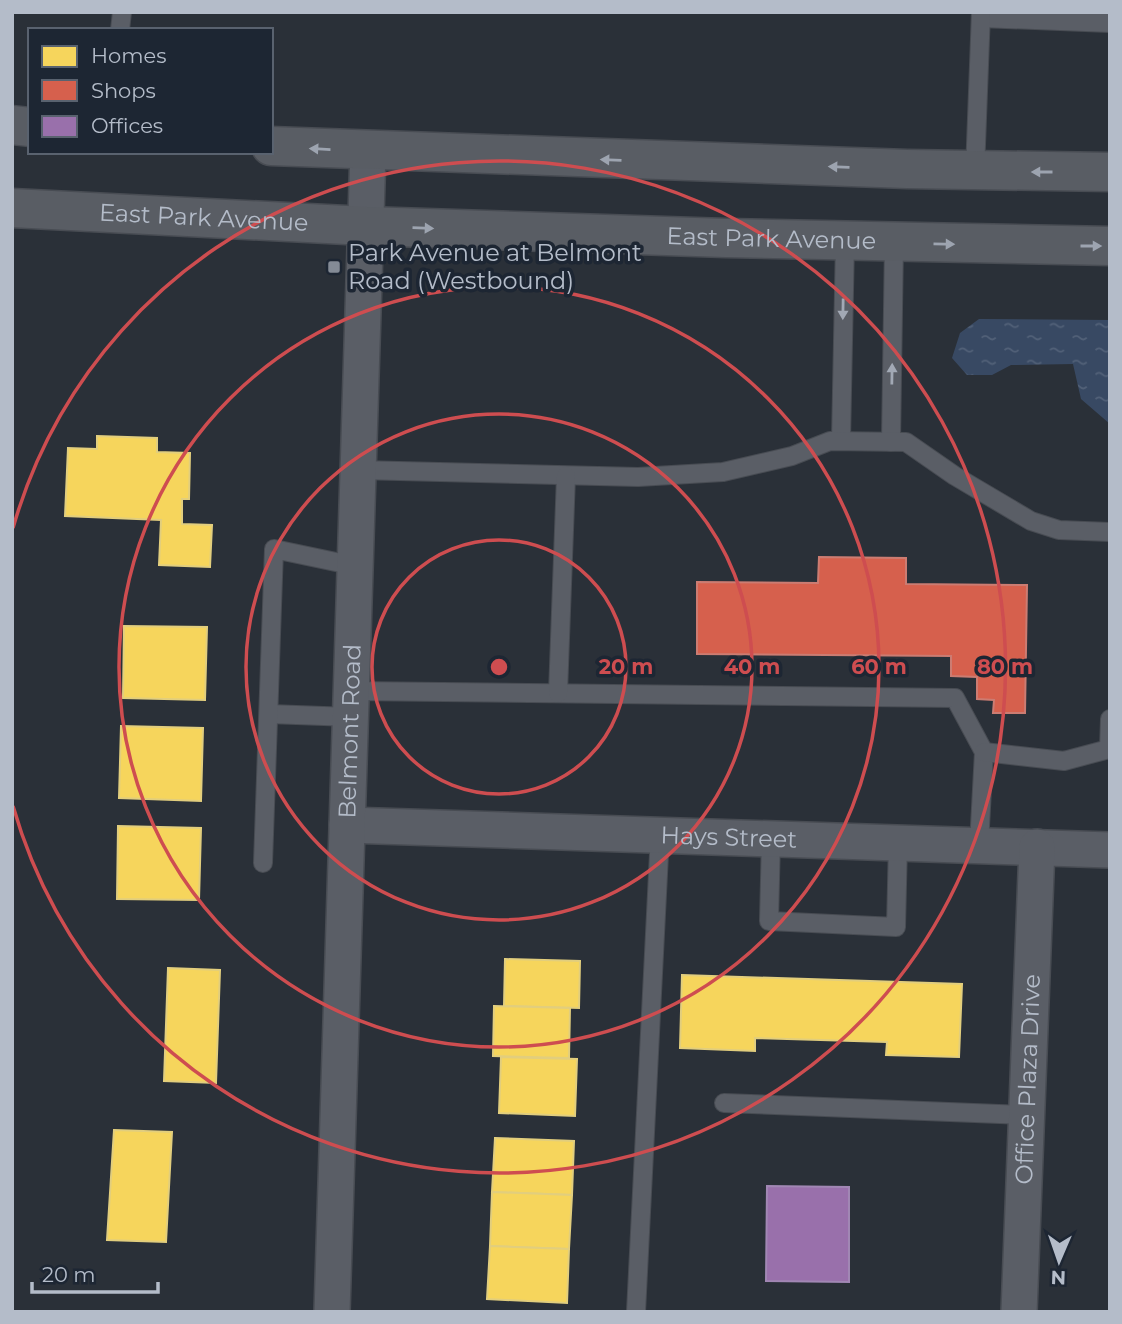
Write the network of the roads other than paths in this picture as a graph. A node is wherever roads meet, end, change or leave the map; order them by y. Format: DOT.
graph roads {
  1 [pos="981,15"];
  2 [pos="1110,23"];
  3 [pos="273,146"];
  4 [pos="368,151"];
  5 [pos="975,171"];
  6 [pos="1110,172"];
  7 [pos="12,208"];
  8 [pos="366,226"];
  9 [pos="845,241"];
  10 [pos="894,243"];
  11 [pos="1110,246"];
  12 [pos="841,441"];
  13 [pos="891,442"];
  14 [pos="359,470"];
  15 [pos="566,476"];
  16 [pos="1110,532"];
  17 [pos="355,566"];
  18 [pos="558,693"];
  19 [pos="351,704"];
  20 [pos="269,714"];
  21 [pos="1110,719"];
  22 [pos="984,752"];
  23 [pos="347,825"];
  24 [pos="660,834"];
  25 [pos="771,838"];
  26 [pos="898,842"];
  27 [pos="979,845"];
  28 [pos="1037,847"];
  29 [pos="1110,850"];
  30 [pos="263,863"];
  31 [pos="724,1103"];
  32 [pos="1027,1115"];
  33 [pos="331,1312"];
  34 [pos="636,1312"];
  35 [pos="1019,1312"];
  1 -- 2 [label="lane"];
  1 -- 5 [label="lane"];
  4 -- 3 [label="main road, one-way"];
  5 -- 4 [label="main road, one-way"];
  4 -- 8 [label="street, Belmont Road"];
  6 -- 5 [label="main road, one-way"];
  7 -- 8 [label="main road, East Park Avenue"];
  8 -- 9 [label="main road, East Park Avenue, one-way"];
  8 -- 14 [label="street, Belmont Road"];
  9 -- 10 [label="main road, East Park Avenue"];
  9 -- 12 [label="lane, one-way"];
  10 -- 11 [label="main road, East Park Avenue, one-way"];
  13 -- 10 [label="lane, one-way"];
  12 -- 13 [label="lane"];
  12 -- 15 [label="lane"];
  13 -- 16 [label="lane"];
  14 -- 15 [label="lane"];
  14 -- 17 [label="street, Belmont Road"];
  15 -- 18 [label="lane"];
  17 -- 19 [label="street, Belmont Road"];
  17 -- 20 [label="lane"];
  18 -- 19 [label="lane"];
  18 -- 22 [label="lane"];
  19 -- 20 [label="lane"];
  19 -- 23 [label="street, Belmont Road"];
  20 -- 30 [label="lane"];
  21 -- 22 [label="lane"];
  22 -- 27 [label="lane"];
  23 -- 24 [label="street, Hays Street"];
  23 -- 33 [label="street, Belmont Road"];
  24 -- 25 [label="street, Hays Street"];
  24 -- 34 [label="lane"];
  25 -- 26 [label="street, Hays Street"];
  25 -- 26 [label="lane"];
  26 -- 27 [label="street, Hays Street"];
  27 -- 28 [label="street, Hays Street"];
  28 -- 29 [label="street, Hays Street"];
  28 -- 32 [label="street, Office Plaza Drive"];
  31 -- 32 [label="lane"];
  32 -- 35 [label="street, Office Plaza Drive"];
}
